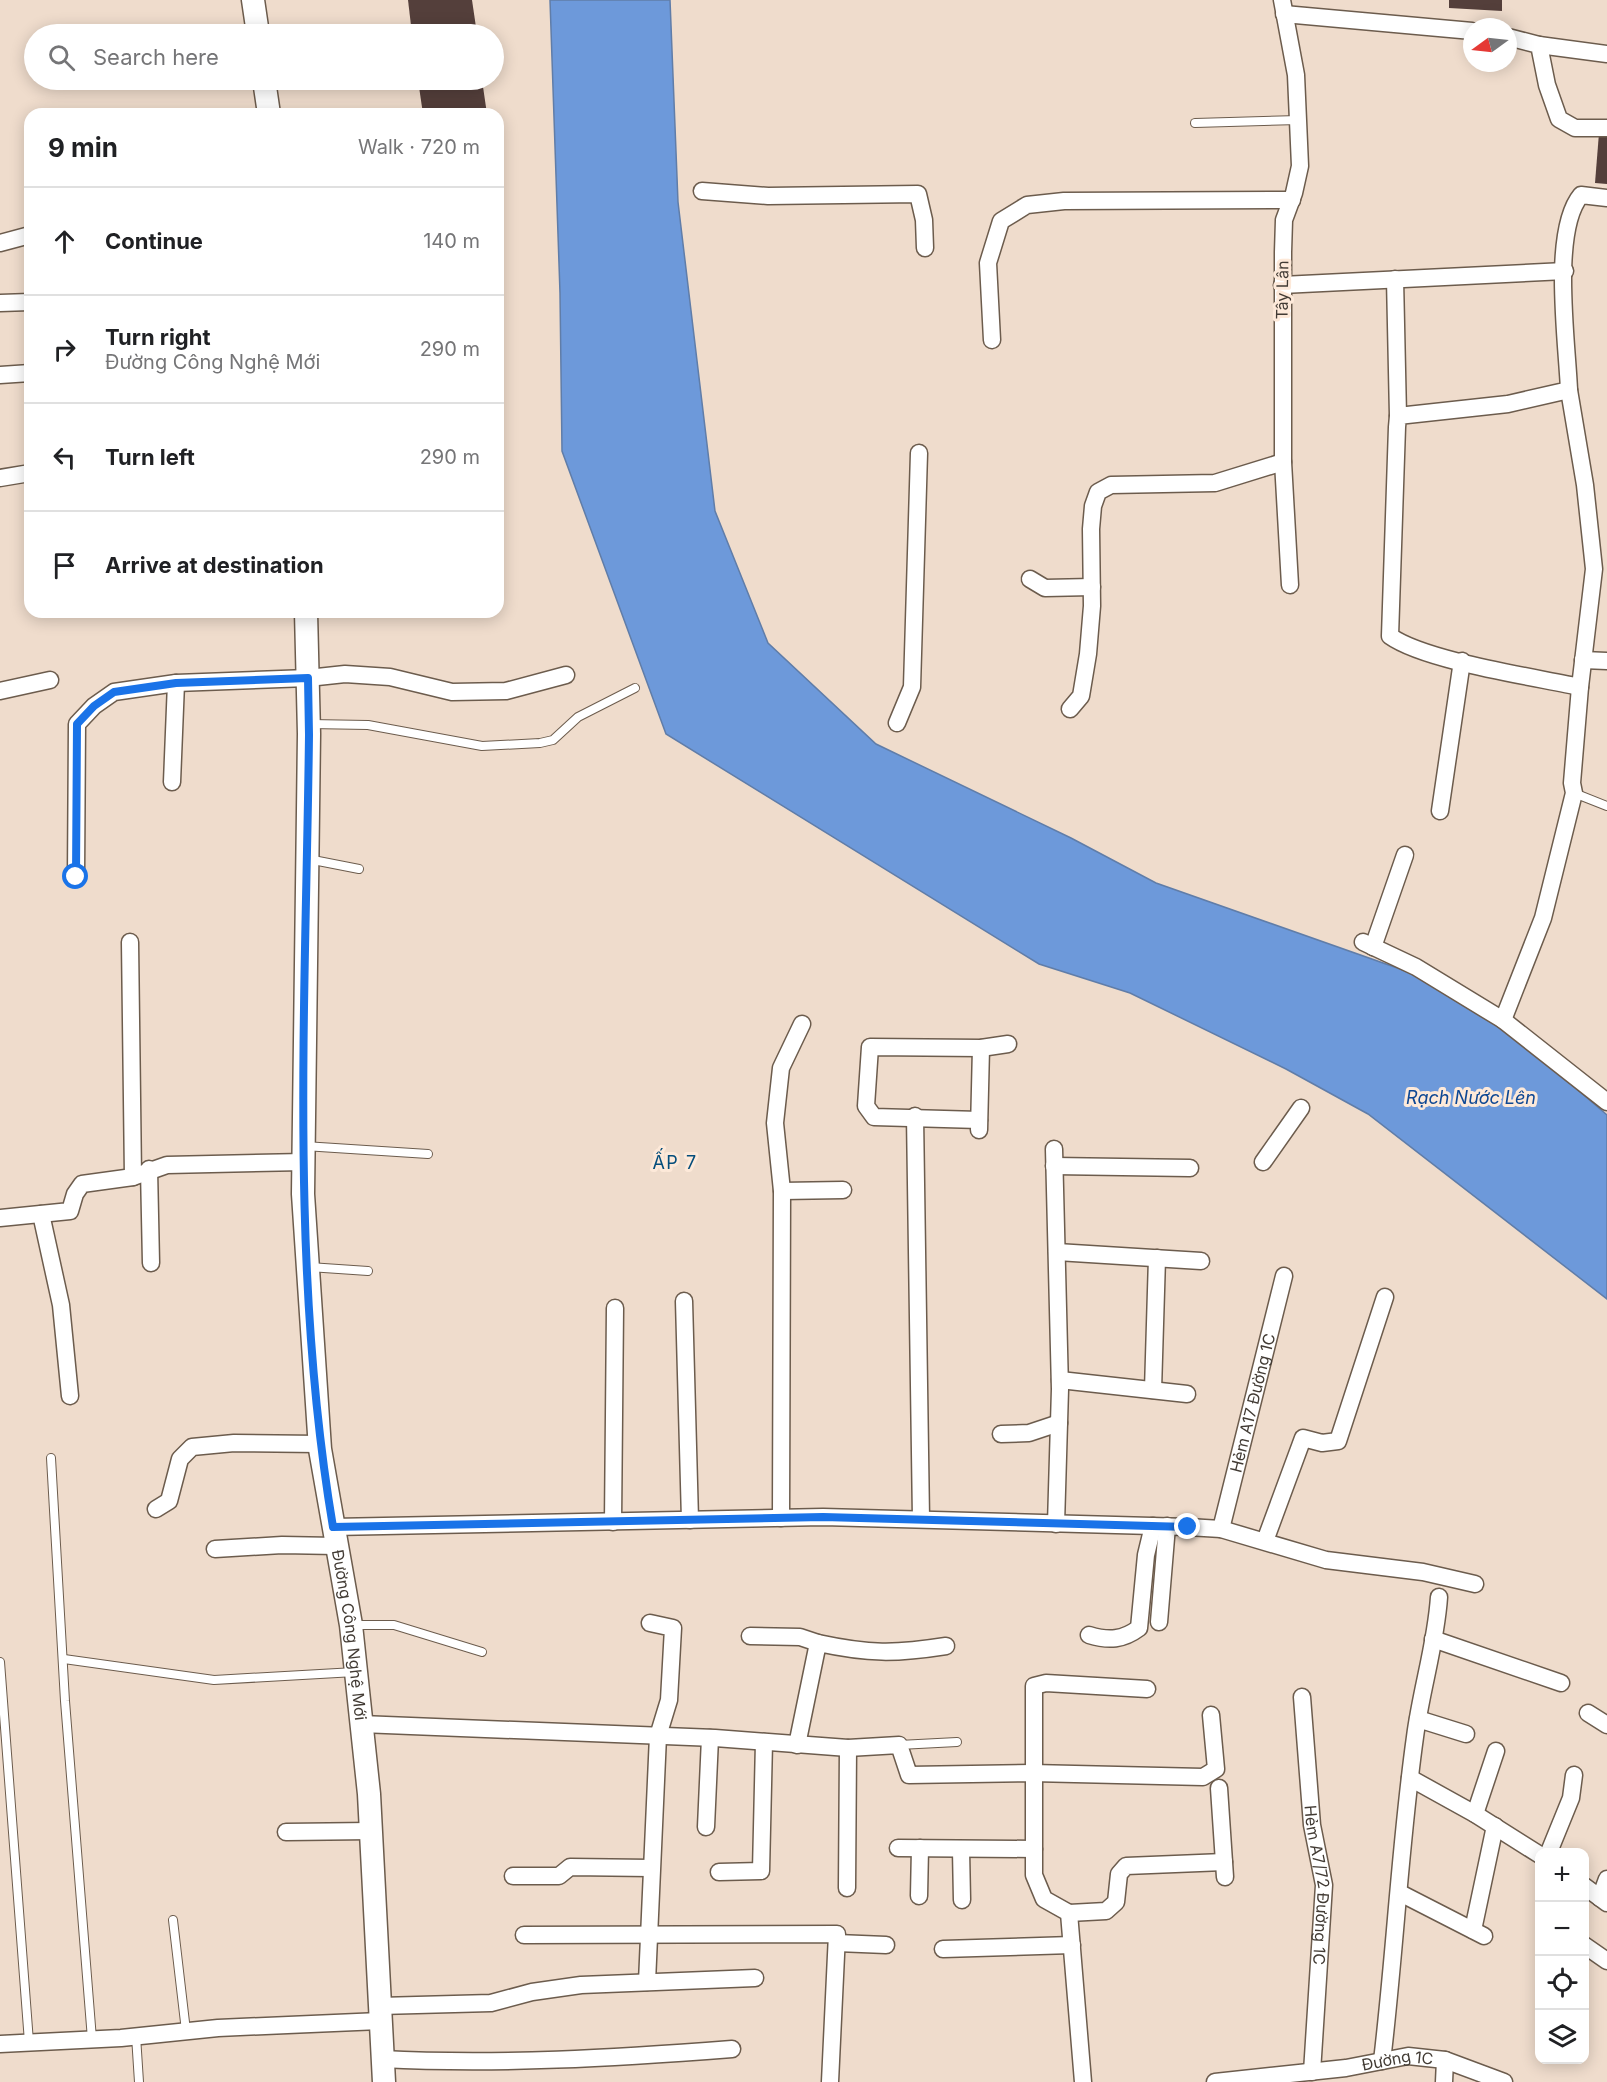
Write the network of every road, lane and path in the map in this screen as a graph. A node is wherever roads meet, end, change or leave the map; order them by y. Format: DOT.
graph roads {
  1 [pos="253,0"];
  2 [pos="1283,7"];
  3 [pos="257,24"];
  4 [pos="1463,31"];
  5 [pos="1517,39"];
  6 [pos="1539,45"];
  7 [pos="1607,54"];
  8 [pos="265,90"];
  9 [pos="267,108"];
  10 [pos="1299,120"];
  11 [pos="1195,123"];
  12 [pos="1607,128"];
  13 [pos="702,191"];
  14 [pos="1607,198"];
  15 [pos="1292,200"];
  16 [pos="24,237"];
  17 [pos="0,243"];
  18 [pos="925,248"];
  19 [pos="1565,271"];
  20 [pos="1395,279"];
  21 [pos="1282,285"];
  22 [pos="24,302"];
  23 [pos="0,303"];
  24 [pos="992,340"];
  25 [pos="24,373"];
  26 [pos="0,375"];
  27 [pos="1569,390"];
  28 [pos="1398,416"];
  29 [pos="919,453"];
  30 [pos="1283,462"];
  31 [pos="24,474"];
  32 [pos="0,477"];
  33 [pos="1030,579"];
  34 [pos="1290,585"];
  35 [pos="1092,587"];
  36 [pos="306,618"];
  37 [pos="1583,660"];
  38 [pos="1462,661"];
  39 [pos="1607,661"];
  40 [pos="566,675"];
  41 [pos="308,678"];
  42 [pos="50,680"];
  43 [pos="176,683"];
  44 [pos="1580,687"];
  45 [pos="634,688"];
  46 [pos="0,691"];
  47 [pos="1070,709"];
  48 [pos="897,723"];
  49 [pos="309,724"];
  50 [pos="172,782"];
  51 [pos="1574,793"];
  52 [pos="1607,806"];
  53 [pos="1440,812"];
  54 [pos="1405,855"];
  55 [pos="308,859"];
  56 [pos="359,869"];
  57 [pos="76,877"];
  58 [pos="130,942"];
  59 [pos="1503,1020"];
  60 [pos="802,1024"];
  61 [pos="1008,1044"];
  62 [pos="981,1048"];
  63 [pos="1607,1102"];
  64 [pos="1301,1108"];
  65 [pos="915,1116"];
  66 [pos="304,1154"];
  67 [pos="428,1154"];
  68 [pos="1263,1162"];
  69 [pos="1191,1168"];
  70 [pos="149,1169"];
  71 [pos="133,1177"];
  72 [pos="843,1190"];
  73 [pos="782,1191"];
  74 [pos="41,1214"];
  75 [pos="0,1218"];
  76 [pos="1057,1252"];
  77 [pos="1157,1258"];
  78 [pos="1201,1261"];
  79 [pos="151,1263"];
  80 [pos="308,1267"];
  81 [pos="368,1272"];
  82 [pos="1284,1276"];
  83 [pos="1385,1298"];
  84 [pos="684,1301"];
  85 [pos="615,1308"];
  86 [pos="1060,1380"];
  87 [pos="1153,1390"];
  88 [pos="1187,1394"];
  89 [pos="70,1395"];
  90 [pos="1059,1424"];
  91 [pos="1001,1434"];
  92 [pos="319,1444"];
  93 [pos="51,1458"];
  94 [pos="156,1509"];
  95 [pos="781,1518"];
  96 [pos="921,1519"];
  97 [pos="690,1520"];
  98 [pos="614,1522"];
  99 [pos="1056,1524"];
  100 [pos="1160,1526"];
  101 [pos="1221,1529"];
  102 [pos="334,1537"];
  103 [pos="1265,1541"];
  104 [pos="214,1549"];
  105 [pos="1475,1584"];
  106 [pos="1439,1597"];
  107 [pos="1159,1622"];
  108 [pos="650,1623"];
  109 [pos="351,1625"];
  110 [pos="1089,1635"];
  111 [pos="750,1636"];
  112 [pos="1433,1639"];
  113 [pos="818,1643"];
  114 [pos="946,1646"];
  115 [pos="482,1652"];
  116 [pos="64,1659"];
  117 [pos="0,1662"];
  118 [pos="356,1672"];
  119 [pos="1561,1683"];
  120 [pos="1147,1689"];
  121 [pos="1302,1697"];
  122 [pos="1588,1713"];
  123 [pos="1211,1715"];
  124 [pos="1418,1719"];
  125 [pos="361,1724"];
  126 [pos="1607,1725"];
  127 [pos="1466,1734"];
  128 [pos="658,1736"];
  129 [pos="710,1738"];
  130 [pos="764,1742"];
  131 [pos="957,1742"];
  132 [pos="797,1744"];
  133 [pos="899,1745"];
  134 [pos="848,1748"];
  135 [pos="1496,1750"];
  136 [pos="1032,1773"];
  137 [pos="1574,1775"];
  138 [pos="1410,1778"];
  139 [pos="1219,1788"];
  140 [pos="1475,1814"];
  141 [pos="1494,1826"];
  142 [pos="706,1827"];
  143 [pos="371,1831"];
  144 [pos="286,1833"];
  145 [pos="898,1848"];
  146 [pos="920,1848"];
  147 [pos="1552,1848"];
  148 [pos="1034,1849"];
  149 [pos="961,1850"];
  150 [pos="1535,1852"];
  151 [pos="651,1868"];
  152 [pos="719,1872"];
  153 [pos="513,1876"];
  154 [pos="1607,1880"];
  155 [pos="847,1888"];
  156 [pos="1589,1890"];
  157 [pos="1400,1893"];
  158 [pos="919,1896"];
  159 [pos="962,1900"];
  160 [pos="1603,1900"];
  161 [pos="1069,1913"];
  162 [pos="173,1920"];
  163 [pos="649,1933"];
  164 [pos="524,1935"];
  165 [pos="837,1943"];
  166 [pos="886,1945"];
  167 [pos="1072,1945"];
  168 [pos="1589,1948"];
  169 [pos="943,1949"];
  170 [pos="1607,1961"];
  171 [pos="755,1978"];
  172 [pos="647,1982"];
  173 [pos="380,2013"];
  174 [pos="186,2031"];
  175 [pos="136,2037"];
  176 [pos="92,2039"];
  177 [pos="29,2042"];
  178 [pos="0,2044"];
  179 [pos="732,2049"];
  180 [pos="382,2059"];
  181 [pos="1445,2060"];
  182 [pos="1382,2061"];
  183 [pos="1321,2074"];
  184 [pos="1282,2078"];
  185 [pos="139,2082"];
  186 [pos="384,2082"];
  187 [pos="830,2082"];
  188 [pos="1083,2082"];
  189 [pos="1215,2082"];
  190 [pos="1220,2082"];
  191 [pos="1444,2082"];
  192 [pos="1504,2082"];
  1 -- 3 [label="street"];
  2 -- 4 [label="street"];
  2 -- 10 [label="street, Tây Lân"];
  5 -- 6 [label="street"];
  6 -- 7 [label="street"];
  6 -- 12 [label="street"];
  8 -- 9 [label="street"];
  10 -- 11 [label="lane"];
  10 -- 15 [label="street, Tây Lân"];
  13 -- 18 [label="street"];
  14 -- 19 [label="street"];
  15 -- 21 [label="street, Tây Lân"];
  15 -- 24 [label="street"];
  16 -- 17 [label="street"];
  19 -- 20 [label="street"];
  19 -- 27 [label="street"];
  20 -- 21 [label="street"];
  20 -- 28 [label="street"];
  21 -- 30 [label="street, Tây Lân"];
  22 -- 23 [label="street"];
  25 -- 26 [label="street"];
  27 -- 28 [label="street"];
  27 -- 37 [label="street"];
  28 -- 38 [label="street"];
  29 -- 48 [label="street"];
  30 -- 34 [label="street, Tây Lân"];
  30 -- 35 [label="street"];
  31 -- 32 [label="street"];
  33 -- 35 [label="street"];
  35 -- 47 [label="street"];
  36 -- 41 [label="street, Đường Công Nghệ Mới"];
  37 -- 39 [label="street"];
  37 -- 44 [label="street"];
  38 -- 44 [label="street"];
  38 -- 53 [label="street"];
  40 -- 41 [label="street"];
  41 -- 43 [label="street"];
  41 -- 49 [label="street, Đường Công Nghệ Mới"];
  42 -- 46 [label="street"];
  43 -- 50 [label="street"];
  43 -- 57 [label="street"];
  44 -- 51 [label="street"];
  45 -- 49 [label="lane"];
  49 -- 55 [label="street, Đường Công Nghệ Mới"];
  51 -- 52 [label="lane"];
  51 -- 59 [label="street"];
  54 -- 59 [label="street"];
  55 -- 56 [label="lane"];
  55 -- 66 [label="street, Đường Công Nghệ Mới"];
  58 -- 71 [label="street"];
  59 -- 63 [label="street"];
  60 -- 73 [label="street"];
  61 -- 62 [label="street"];
  62 -- 65 [label="street"];
  62 -- 65 [label="street"];
  64 -- 68 [label="street"];
  65 -- 96 [label="street"];
  66 -- 67 [label="lane"];
  66 -- 70 [label="street"];
  66 -- 80 [label="street, Đường Công Nghệ Mới"];
  69 -- 76 [label="street"];
  70 -- 71 [label="street"];
  70 -- 79 [label="street"];
  71 -- 74 [label="street"];
  72 -- 73 [label="street"];
  73 -- 95 [label="street"];
  74 -- 75 [label="street"];
  74 -- 89 [label="street"];
  76 -- 77 [label="street"];
  76 -- 86 [label="street"];
  77 -- 78 [label="street"];
  77 -- 87 [label="street"];
  80 -- 81 [label="lane"];
  80 -- 92 [label="street, Đường Công Nghệ Mới"];
  82 -- 101 [label="street, Hẻm A17 Đường 1C"];
  83 -- 103 [label="street"];
  84 -- 97 [label="street"];
  85 -- 98 [label="street"];
  86 -- 87 [label="street"];
  86 -- 90 [label="street"];
  87 -- 88 [label="street"];
  90 -- 91 [label="street"];
  90 -- 99 [label="street"];
  92 -- 94 [label="street"];
  92 -- 102 [label="street, Đường Công Nghệ Mới"];
  93 -- 116 [label="lane"];
  95 -- 96 [label="street"];
  95 -- 97 [label="street"];
  96 -- 99 [label="street"];
  97 -- 98 [label="street"];
  98 -- 102 [label="street"];
  99 -- 100 [label="street"];
  100 -- 101 [label="street"];
  100 -- 107 [label="street"];
  100 -- 110 [label="street"];
  101 -- 103 [label="street"];
  102 -- 104 [label="street"];
  102 -- 109 [label="street, Đường Công Nghệ Mới"];
  103 -- 105 [label="street"];
  106 -- 112 [label="street"];
  108 -- 128 [label="street"];
  109 -- 115 [label="lane"];
  109 -- 118 [label="street, Đường Công Nghệ Mới"];
  111 -- 113 [label="street"];
  112 -- 119 [label="street"];
  112 -- 124 [label="street"];
  113 -- 114 [label="street"];
  113 -- 132 [label="street"];
  116 -- 118 [label="lane"];
  116 -- 176 [label="lane"];
  117 -- 177 [label="lane"];
  118 -- 125 [label="street, Đường Công Nghệ Mới"];
  120 -- 136 [label="street"];
  121 -- 183 [label="street, Hẻm A7/72 Đường 1C"];
  122 -- 126 [label="street"];
  123 -- 136 [label="street"];
  124 -- 127 [label="street"];
  124 -- 138 [label="street"];
  125 -- 128 [label="street"];
  125 -- 143 [label="street, Đường Công Nghệ Mới"];
  128 -- 129 [label="street"];
  128 -- 151 [label="street"];
  129 -- 130 [label="street"];
  129 -- 142 [label="street"];
  130 -- 132 [label="street"];
  130 -- 152 [label="street"];
  131 -- 133 [label="lane"];
  132 -- 134 [label="street"];
  133 -- 134 [label="street"];
  133 -- 136 [label="street"];
  134 -- 155 [label="street"];
  135 -- 140 [label="street"];
  136 -- 148 [label="street"];
  137 -- 147 [label="street"];
  138 -- 140 [label="street"];
  138 -- 157 [label="street"];
  139 -- 161 [label="street"];
  140 -- 141 [label="street"];
  141 -- 150 [label="street"];
  141 -- 157 [label="street"];
  143 -- 144 [label="street"];
  143 -- 173 [label="street, Đường Công Nghệ Mới"];
  145 -- 146 [label="street"];
  146 -- 149 [label="street"];
  146 -- 158 [label="street"];
  148 -- 149 [label="street"];
  148 -- 161 [label="street"];
  149 -- 159 [label="street"];
  151 -- 153 [label="street"];
  151 -- 163 [label="street"];
  154 -- 160 [label="street"];
  156 -- 160 [label="street"];
  157 -- 182 [label="street"];
  161 -- 167 [label="street"];
  162 -- 174 [label="lane"];
  163 -- 164 [label="street"];
  163 -- 165 [label="street"];
  163 -- 172 [label="street"];
  165 -- 166 [label="street"];
  165 -- 187 [label="street"];
  167 -- 169 [label="street"];
  167 -- 188 [label="street"];
  168 -- 170 [label="street"];
  171 -- 172 [label="street"];
  172 -- 173 [label="street"];
  173 -- 174 [label="street"];
  173 -- 180 [label="street, Đường Công Nghệ Mới"];
  174 -- 175 [label="street"];
  175 -- 176 [label="street"];
  175 -- 185 [label="lane"];
  176 -- 177 [label="street"];
  177 -- 178 [label="street"];
  179 -- 180 [label="street"];
  180 -- 186 [label="street, Đường Công Nghệ Mới"];
  181 -- 182 [label="street, Đường 1C"];
  181 -- 191 [label="street"];
  181 -- 192 [label="street, Đường 1C"];
  182 -- 183 [label="street, Đường 1C"];
  183 -- 184 [label="street, Đường 1C"];
  184 -- 190 [label="street, Đường 1C"];
  189 -- 190 [label="street, Đường 1C"];
}
